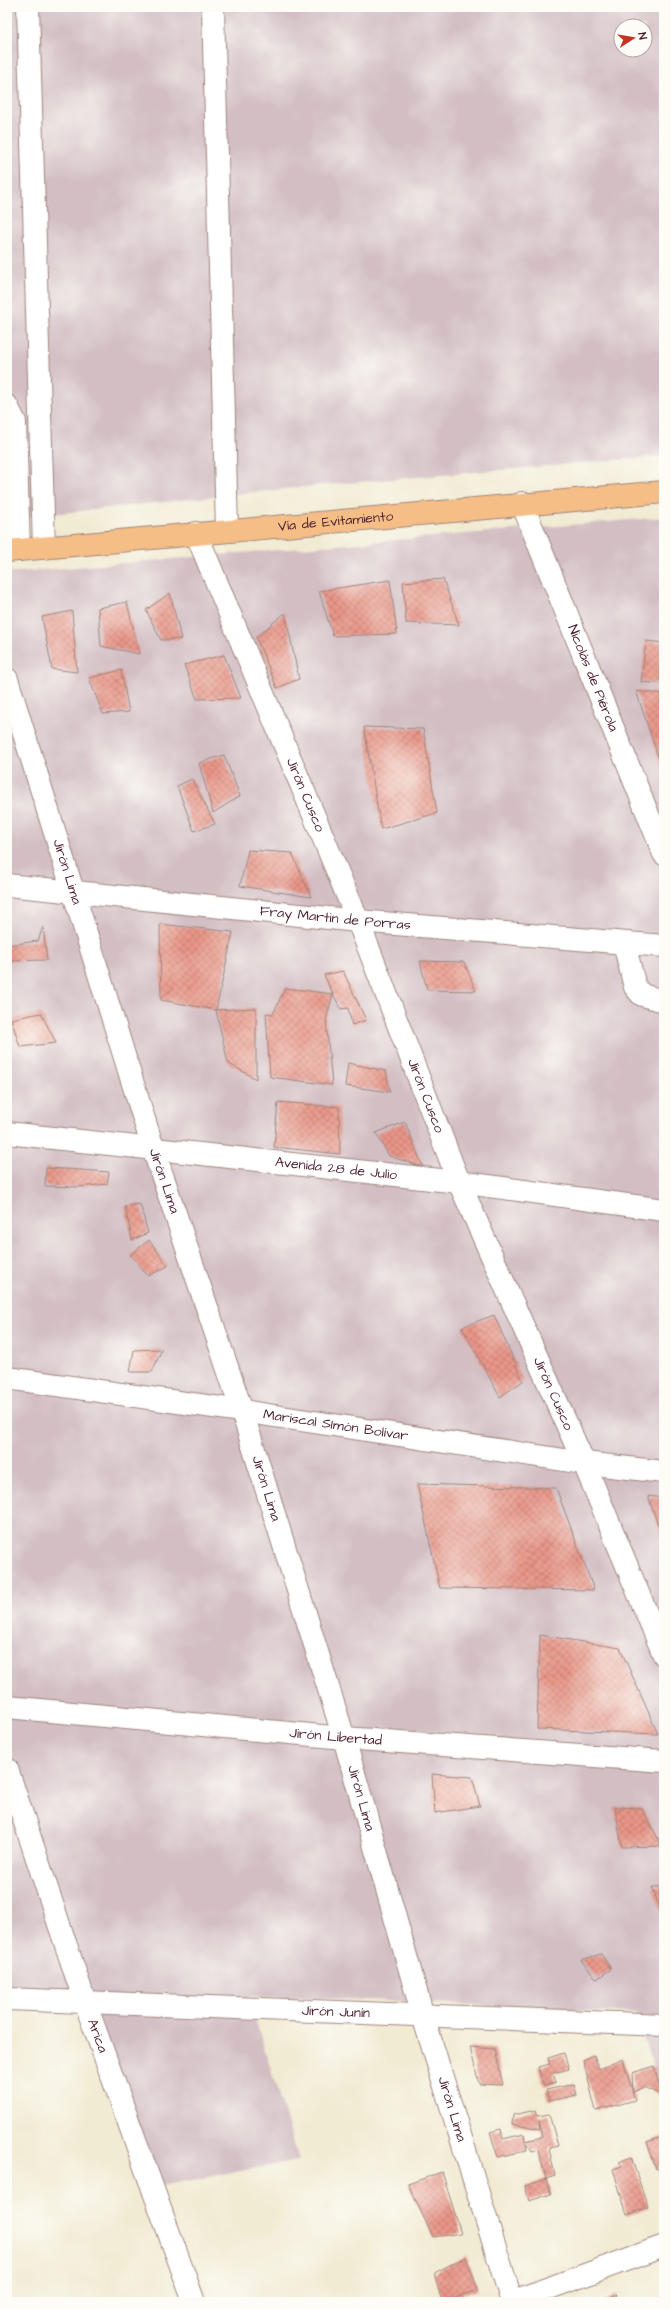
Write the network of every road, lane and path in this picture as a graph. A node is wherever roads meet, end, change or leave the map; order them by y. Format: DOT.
graph roads {
  1 [pos="28,7"];
  2 [pos="213,7"];
  3 [pos="7,406"];
  4 [pos="664,492"];
  5 [pos="522,503"];
  6 [pos="227,530"];
  7 [pos="196,533"];
  8 [pos="44,548"];
  9 [pos="13,550"];
  10 [pos="7,679"];
  11 [pos="664,854"];
  12 [pos="7,885"];
  13 [pos="73,891"];
  14 [pos="358,921"];
  15 [pos="624,943"];
  16 [pos="664,946"];
  17 [pos="664,1001"];
  18 [pos="7,1133"];
  19 [pos="153,1148"];
  20 [pos="459,1182"];
  21 [pos="664,1210"];
  22 [pos="7,1378"];
  23 [pos="242,1411"];
  24 [pos="584,1463"];
  25 [pos="664,1472"];
  26 [pos="664,1655"];
  27 [pos="7,1707"];
  28 [pos="344,1738"];
  29 [pos="664,1761"];
  30 [pos="7,1769"];
  31 [pos="7,1999"];
  32 [pos="85,2002"];
  33 [pos="423,2016"];
  34 [pos="664,2026"];
  35 [pos="664,2246"];
  36 [pos="194,2302"];
  37 [pos="512,2302"];
  1 -- 8 [label="street"];
  2 -- 6 [label="street"];
  3 -- 9 [label="street"];
  4 -- 5 [label="highway, Vía de Evitamiento"];
  5 -- 6 [label="highway, Vía de Evitamiento"];
  5 -- 11 [label="street, Nicolás de Piérola"];
  6 -- 7 [label="highway, Vía de Evitamiento"];
  7 -- 8 [label="highway, Vía de Evitamiento"];
  7 -- 14 [label="street, Jirón Cusco"];
  8 -- 9 [label="highway, Vía de Evitamiento"];
  10 -- 13 [label="street, Jirón Lima"];
  12 -- 13 [label="street, Fray Martin de Porras"];
  13 -- 14 [label="street, Fray Martin de Porras"];
  13 -- 19 [label="street, Jirón Lima"];
  14 -- 15 [label="street, Fray Martin de Porras"];
  14 -- 20 [label="street, Jirón Cusco"];
  15 -- 16 [label="street, Fray Martin de Porras"];
  15 -- 17 [label="street"];
  18 -- 19 [label="street, Avenida 28 de Julio"];
  19 -- 20 [label="street, Avenida 28 de Julio"];
  19 -- 23 [label="street, Jirón Lima"];
  20 -- 21 [label="street, Avenida 28 de Julio"];
  20 -- 24 [label="street, Jirón Cusco"];
  22 -- 23 [label="street, Mariscal SImón Bolívar"];
  23 -- 24 [label="street, Mariscal SImón Bolívar"];
  23 -- 28 [label="street, Jirón Lima"];
  24 -- 25 [label="street, Mariscal SImón Bolívar"];
  24 -- 26 [label="street, Jirón Cusco"];
  27 -- 28 [label="street, Jirón Libertad"];
  28 -- 29 [label="street, Jirón Libertad"];
  28 -- 33 [label="street, Jirón Lima"];
  30 -- 32 [label="street, Arica"];
  31 -- 32 [label="street, Jirón Junín"];
  32 -- 33 [label="street, Jirón Junín"];
  32 -- 36 [label="street, Arica"];
  33 -- 34 [label="street, Jirón Junín"];
  33 -- 37 [label="street, Jirón Lima"];
  35 -- 37 [label="street"];
}
